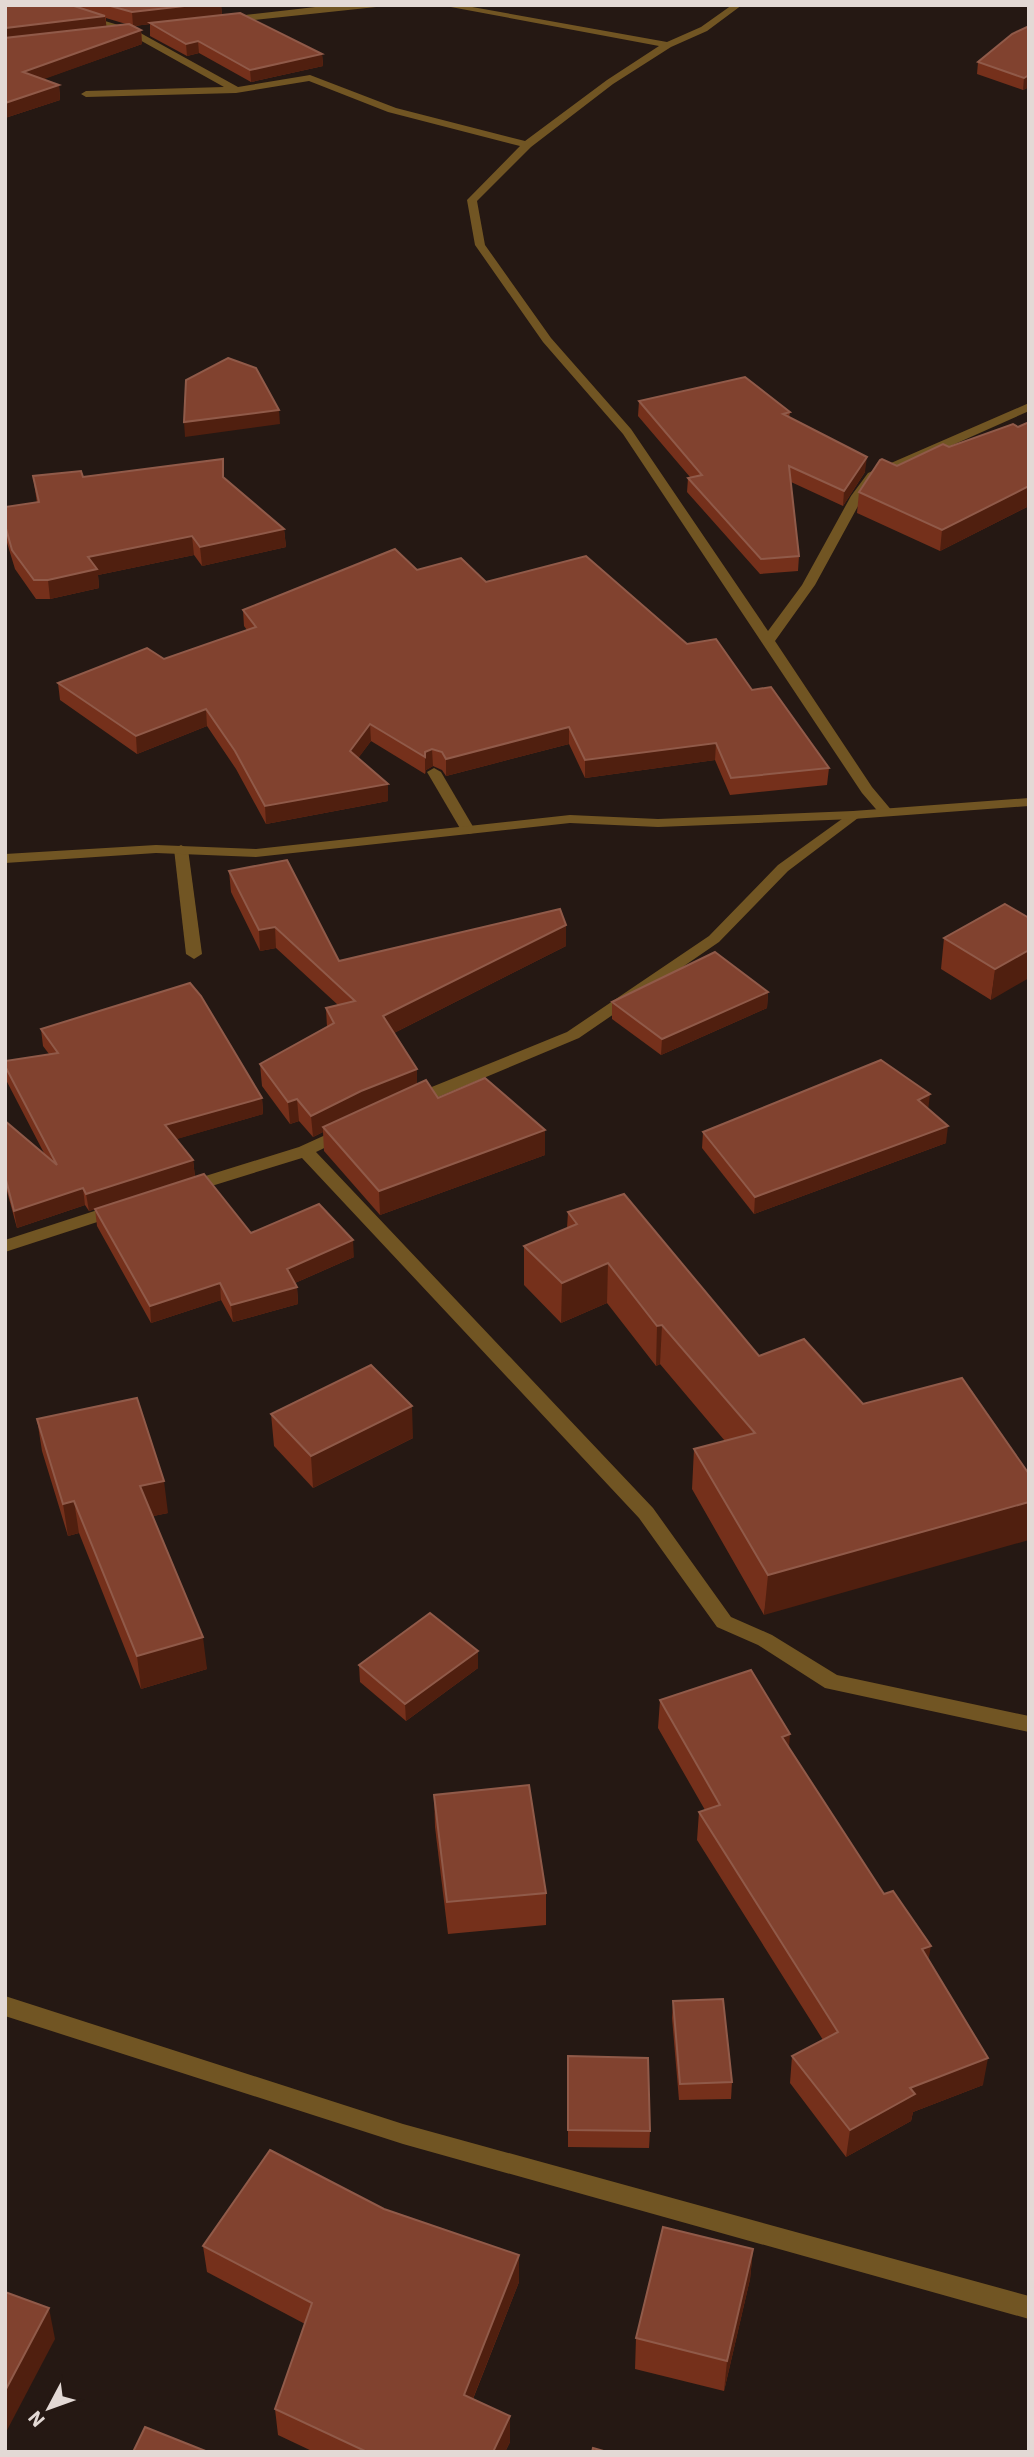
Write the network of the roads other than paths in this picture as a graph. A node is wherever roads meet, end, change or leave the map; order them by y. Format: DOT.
graph roads {
  1 [pos="391,5"];
  2 [pos="444,5"];
  3 [pos="737,5"];
  4 [pos="69,13"];
  5 [pos="214,22"];
  6 [pos="145,30"];
  7 [pos="132,32"];
  8 [pos="106,35"];
  9 [pos="668,45"];
  10 [pos="236,90"];
  11 [pos="86,94"];
  12 [pos="527,145"];
  13 [pos="1029,407"];
  14 [pos="768,641"];
  15 [pos="434,772"];
  16 [pos="1029,802"];
  17 [pos="886,812"];
  18 [pos="853,815"];
  19 [pos="468,830"];
  20 [pos="181,849"];
  21 [pos="5,859"];
  22 [pos="194,954"];
  23 [pos="394,1109"];
  24 [pos="358,1125"];
  25 [pos="305,1151"];
  26 [pos="170,1193"];
  27 [pos="132,1205"];
  28 [pos="5,1246"];
  29 [pos="1029,1724"];
  30 [pos="5,2006"];
  31 [pos="1029,2308"];
  1 -- 5 [label="street"];
  2 -- 9 [label="street"];
  3 -- 9 [label="street"];
  4 -- 7 [label="street"];
  6 -- 7 [label="street"];
  7 -- 8 [label="street"];
  7 -- 10 [label="street"];
  9 -- 12 [label="street"];
  10 -- 11 [label="street"];
  10 -- 12 [label="street"];
  12 -- 14 [label="street"];
  13 -- 14 [label="street"];
  14 -- 17 [label="street"];
  15 -- 19 [label="street"];
  16 -- 17 [label="street"];
  17 -- 18 [label="street"];
  18 -- 19 [label="street"];
  18 -- 23 [label="street"];
  19 -- 20 [label="street"];
  20 -- 21 [label="street"];
  20 -- 22 [label="street"];
  24 -- 25 [label="street"];
  25 -- 26 [label="street"];
  25 -- 29 [label="street"];
  27 -- 28 [label="street"];
  30 -- 31 [label="street"];
}
